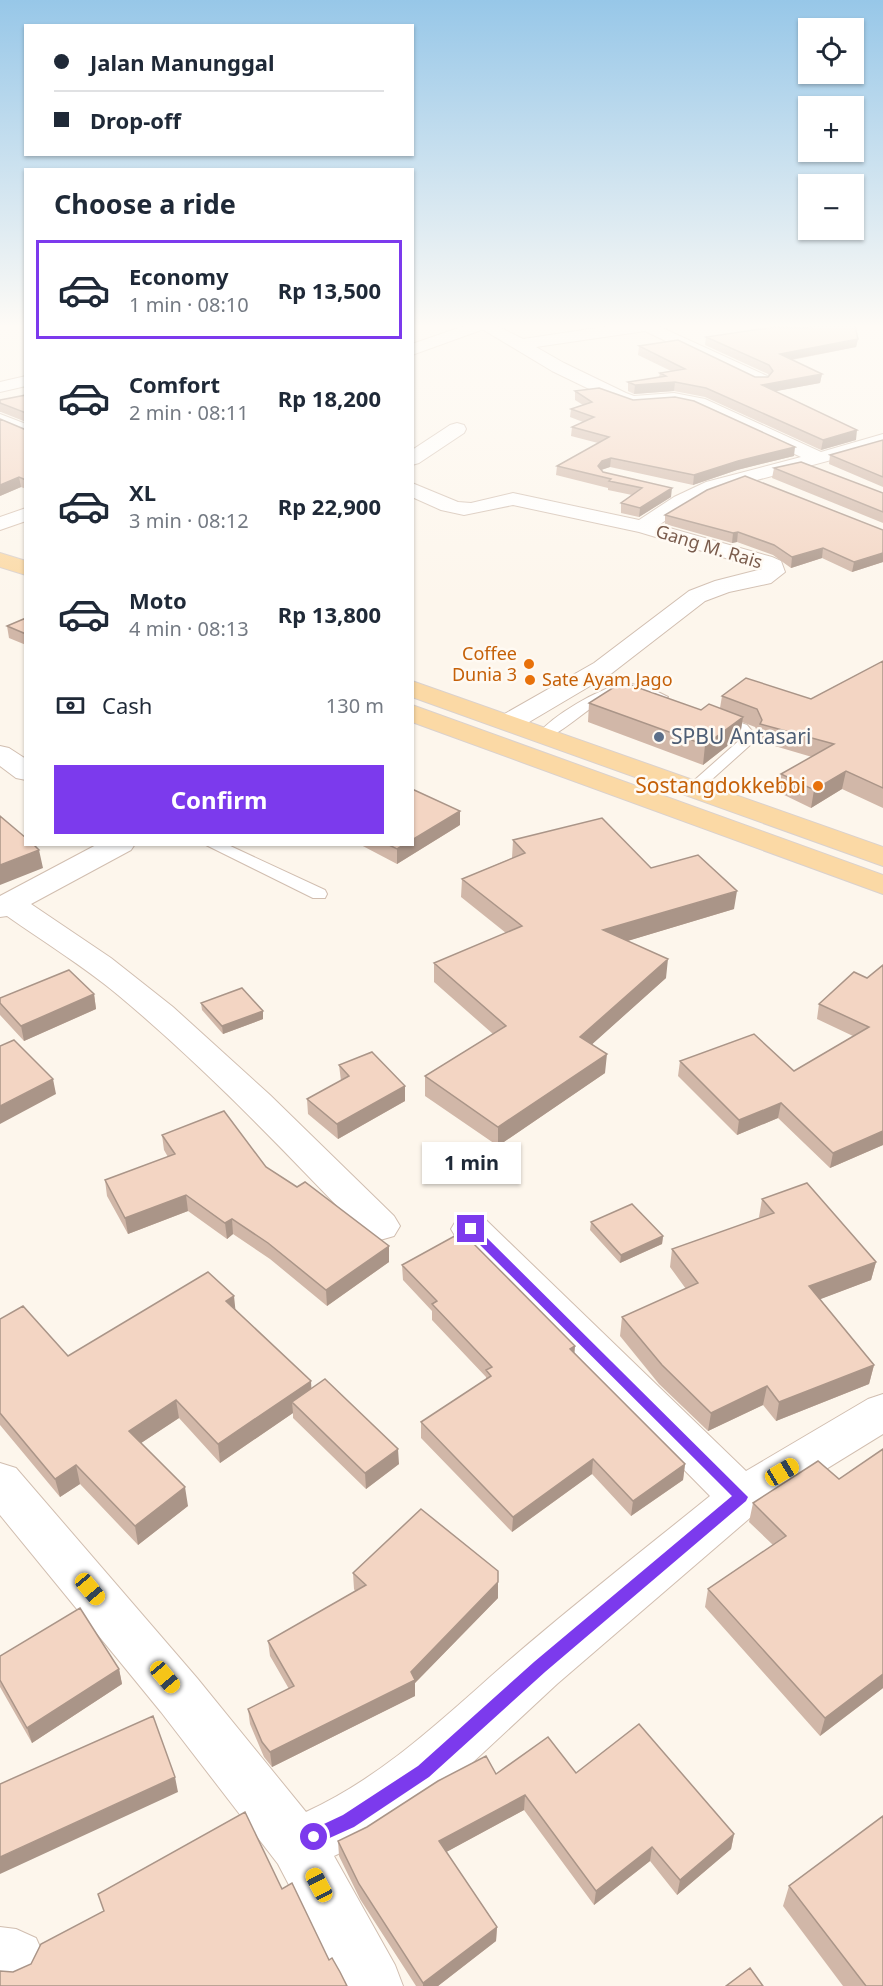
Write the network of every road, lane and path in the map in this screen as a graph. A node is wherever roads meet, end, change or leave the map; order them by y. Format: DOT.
graph roads {
  1 [pos="0,419"];
  2 [pos="729,419"];
  3 [pos="457,429"];
  4 [pos="24,430"];
  5 [pos="883,440"];
  6 [pos="414,458"];
  7 [pos="811,461"];
  8 [pos="744,476"];
  9 [pos="833,476"];
  10 [pos="666,488"];
  11 [pos="776,489"];
  12 [pos="414,490"];
  13 [pos="696,494"];
  14 [pos="24,515"];
  15 [pos="0,524"];
  16 [pos="643,527"];
  17 [pos="0,541"];
  18 [pos="24,549"];
  19 [pos="0,560"];
  20 [pos="24,568"];
  21 [pos="414,688"];
  22 [pos="678,703"];
  23 [pos="414,714"];
  24 [pos="710,715"];
  25 [pos="510,722"];
  26 [pos="544,735"];
  27 [pos="0,754"];
  28 [pos="24,771"];
  29 [pos="694,788"];
  30 [pos="117,846"];
  31 [pos="216,846"];
  32 [pos="883,857"];
  33 [pos="883,885"];
  34 [pos="319,894"];
  35 [pos="4,906"];
  36 [pos="380,1226"];
  37 [pos="471,1229"];
  38 [pos="883,1412"];
  39 [pos="0,1482"];
  40 [pos="741,1497"];
  41 [pos="297,1845"];
  42 [pos="374,1986"];
  1 -- 4 [label="street"];
  2 -- 7 [label="street"];
  3 -- 6 [label="street"];
  5 -- 7 [label="street"];
  7 -- 8 [label="street"];
  7 -- 9 [label="street"];
  8 -- 11 [label="street"];
  8 -- 13 [label="street"];
  10 -- 13 [label="street"];
  12 -- 16 [label="street, Gang M. Rais"];
  13 -- 16 [label="street"];
  14 -- 15 [label="street"];
  16 -- 25 [label="street, Gang M. Rais"];
  17 -- 18 [label="main road"];
  19 -- 20 [label="main road"];
  21 -- 25 [label="main road"];
  22 -- 26 [label="lane"];
  23 -- 33 [label="main road"];
  24 -- 29 [label="lane"];
  25 -- 26 [label="main road"];
  26 -- 29 [label="main road"];
  27 -- 28 [label="street"];
  29 -- 32 [label="main road"];
  30 -- 35 [label="street"];
  31 -- 34 [label="lane"];
  35 -- 36 [label="street"];
  37 -- 40 [label="street"];
  38 -- 40 [label="street"];
  39 -- 41 [label="street"];
  40 -- 41 [label="street"];
  41 -- 42 [label="street"];
}
